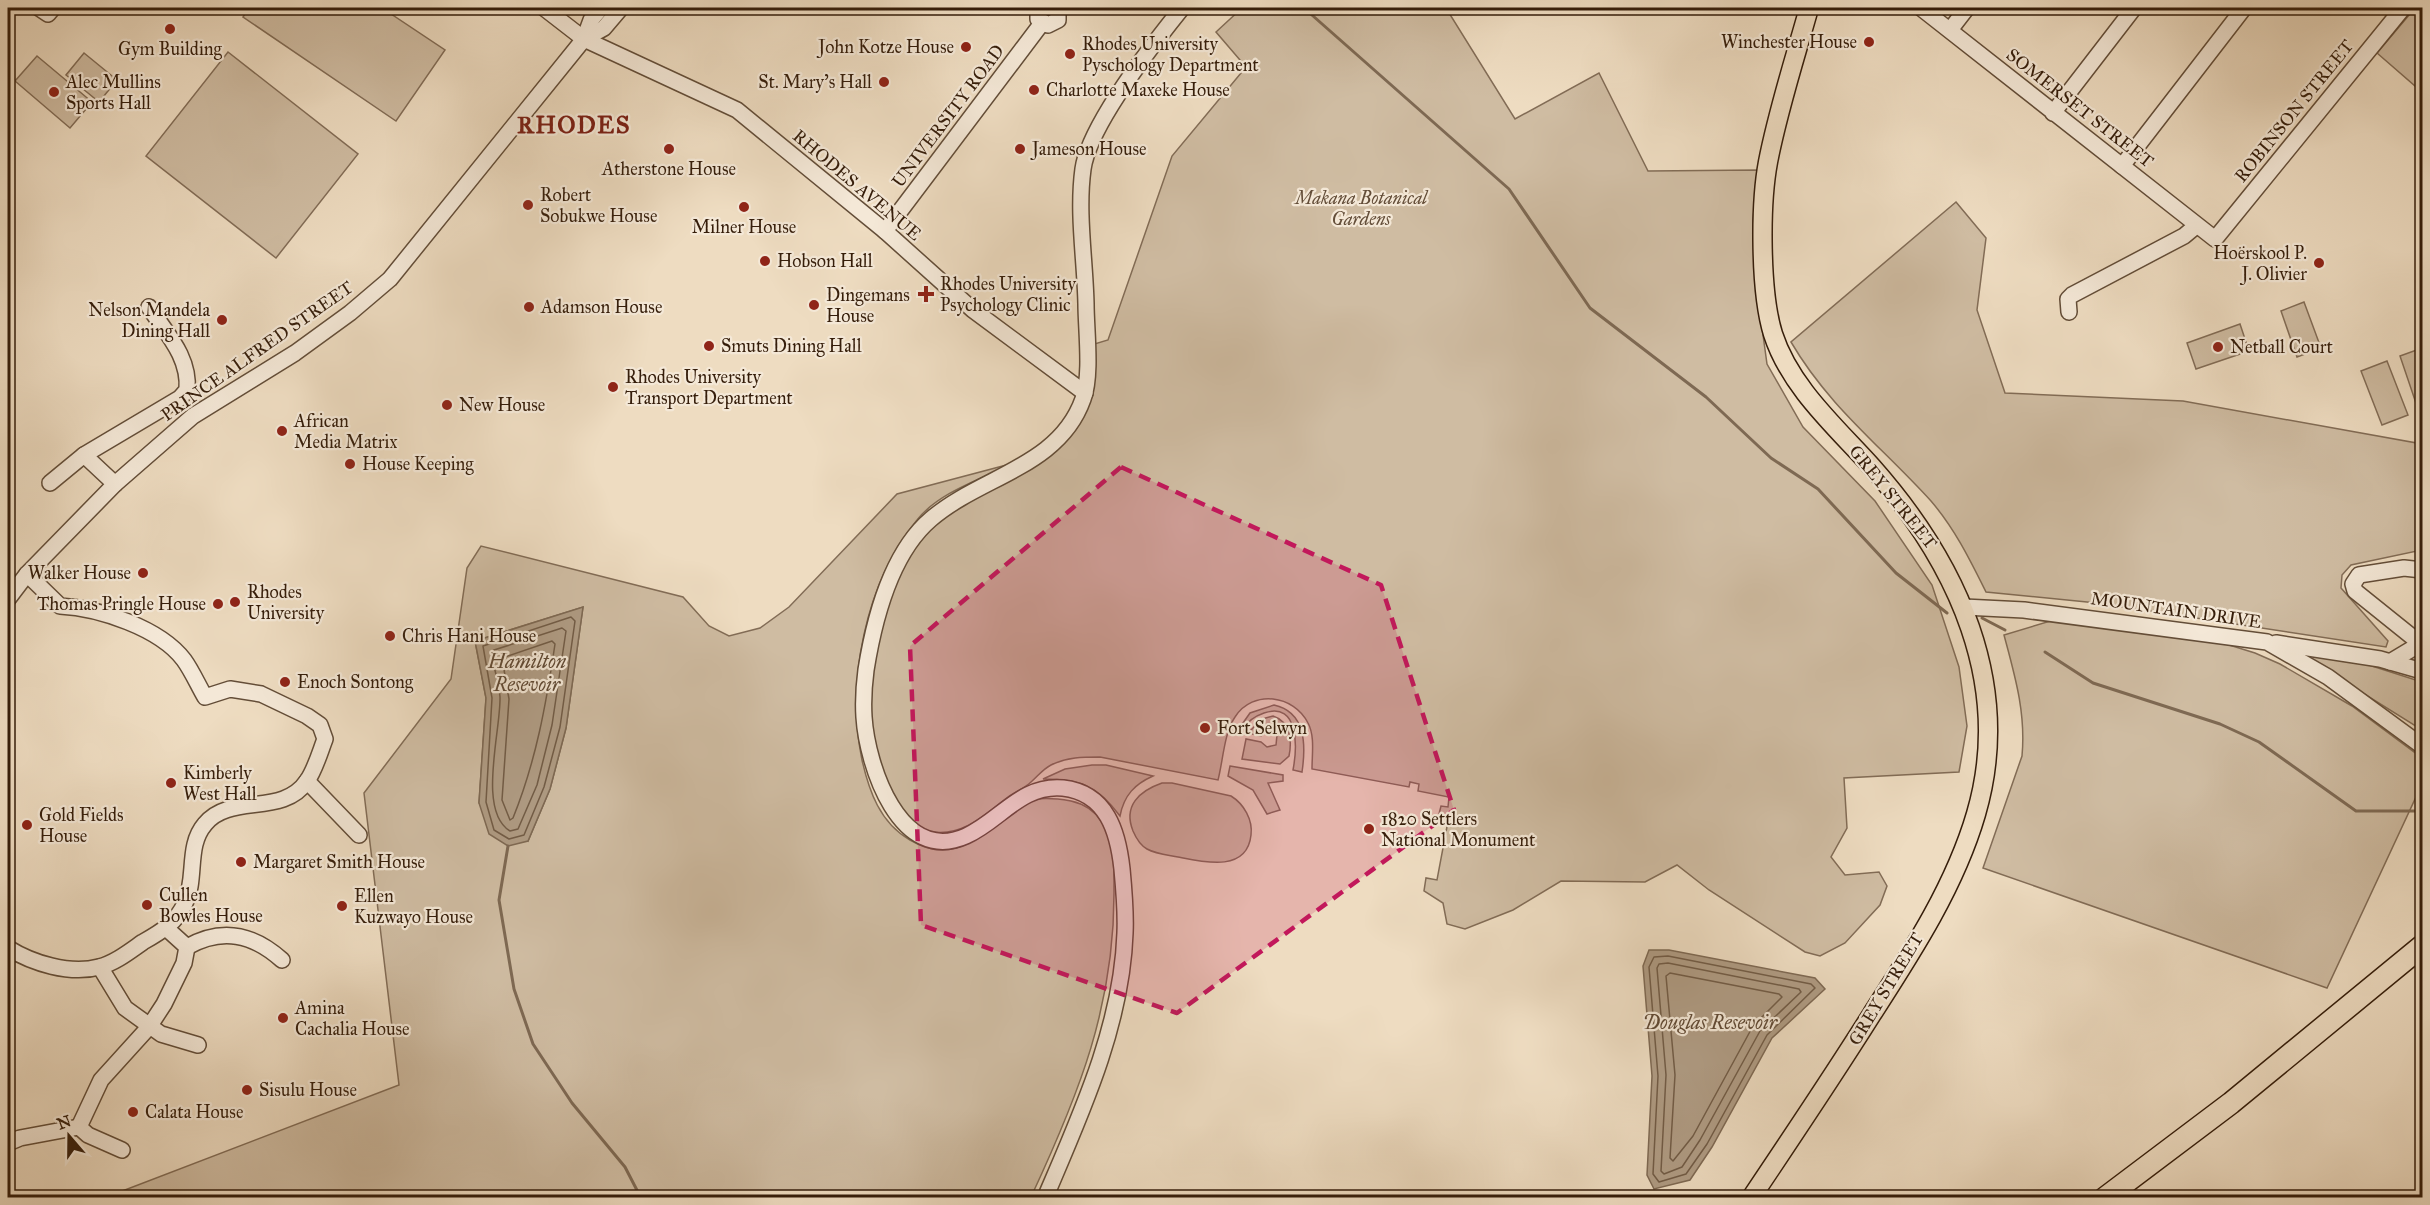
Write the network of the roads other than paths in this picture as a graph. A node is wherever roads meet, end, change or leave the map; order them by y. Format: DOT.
graph roads {
  1 [pos="544,8"];
  2 [pos="601,8"];
  3 [pos="621,8"];
  4 [pos="1038,8"];
  5 [pos="1058,8"];
  6 [pos="1182,8"];
  7 [pos="1809,8"];
  8 [pos="1921,8"];
  9 [pos="1967,8"];
  10 [pos="2134,8"];
  11 [pos="2244,8"];
  12 [pos="2403,8"];
  13 [pos="1042,23"];
  14 [pos="1950,30"];
  15 [pos="584,39"];
  16 [pos="2053,113"];
  17 [pos="2122,166"];
  18 [pos="2196,226"];
  19 [pos="885,231"];
  20 [pos="2215,239"];
  21 [pos="149,307"];
  22 [pos="2068,312"];
  23 [pos="1085,393"];
  24 [pos="84,455"];
  25 [pos="51,483"];
  26 [pos="115,484"];
  27 [pos="2422,570"];
  28 [pos="27,574"];
  29 [pos="8,599"];
  30 [pos="1964,608"];
  31 [pos="2267,642"];
  32 [pos="2390,662"];
  33 [pos="2422,671"];
  34 [pos="2422,746"];
  35 [pos="307,781"];
  36 [pos="359,835"];
  37 [pos="166,928"];
  38 [pos="2422,946"];
  39 [pos="187,947"];
  40 [pos="8,948"];
  41 [pos="282,960"];
  42 [pos="99,967"];
  43 [pos="149,1026"];
  44 [pos="198,1045"];
  45 [pos="79,1127"];
  46 [pos="8,1143"];
  47 [pos="122,1149"];
  48 [pos="1045,1197"];
  49 [pos="1751,1197"];
  50 [pos="2105,1197"];
  1 -- 15 [label="street, RHODES AVENUE"];
  2 -- 15 [label="street, PRINCE ALFRED STREET"];
  3 -- 15 [label="street, PRINCE ALFRED STREET"];
  4 -- 13 [label="street"];
  5 -- 13 [label="street, UNIVERSITY ROAD"];
  6 -- 23 [label="street"];
  7 -- 30 [label="main road, GREY STREET"];
  8 -- 14 [label="street, SOMERSET STREET"];
  9 -- 14 [label="street"];
  10 -- 16 [label="street"];
  11 -- 17 [label="street"];
  12 -- 20 [label="street, ROBINSON STREET"];
  13 -- 19 [label="street, UNIVERSITY ROAD"];
  14 -- 16 [label="street, SOMERSET STREET"];
  15 -- 19 [label="street, RHODES AVENUE"];
  15 -- 26 [label="street, PRINCE ALFRED STREET"];
  16 -- 17 [label="street, SOMERSET STREET"];
  17 -- 18 [label="street, SOMERSET STREET"];
  18 -- 20 [label="street, SOMERSET STREET"];
  18 -- 22 [label="street"];
  19 -- 23 [label="street, RHODES AVENUE"];
  21 -- 24 [label="street"];
  23 -- 48 [label="street"];
  24 -- 25 [label="street"];
  24 -- 26 [label="street"];
  26 -- 28 [label="street, PRINCE ALFRED STREET"];
  27 -- 32 [label="street"];
  28 -- 29 [label="street, PRINCE ALFRED STREET"];
  28 -- 35 [label="street"];
  30 -- 31 [label="street, MOUNTAIN DRIVE"];
  30 -- 49 [label="main road, GREY STREET"];
  31 -- 32 [label="street"];
  31 -- 34 [label="street, MOUNTAIN DRIVE"];
  32 -- 33 [label="street"];
  35 -- 36 [label="street"];
  35 -- 37 [label="street"];
  37 -- 39 [label="street"];
  37 -- 42 [label="street"];
  38 -- 50 [label="highway"];
  39 -- 41 [label="street"];
  39 -- 43 [label="street"];
  40 -- 42 [label="street"];
  42 -- 43 [label="street"];
  43 -- 44 [label="street"];
  43 -- 45 [label="street"];
  45 -- 46 [label="street"];
  45 -- 47 [label="street"];
}
